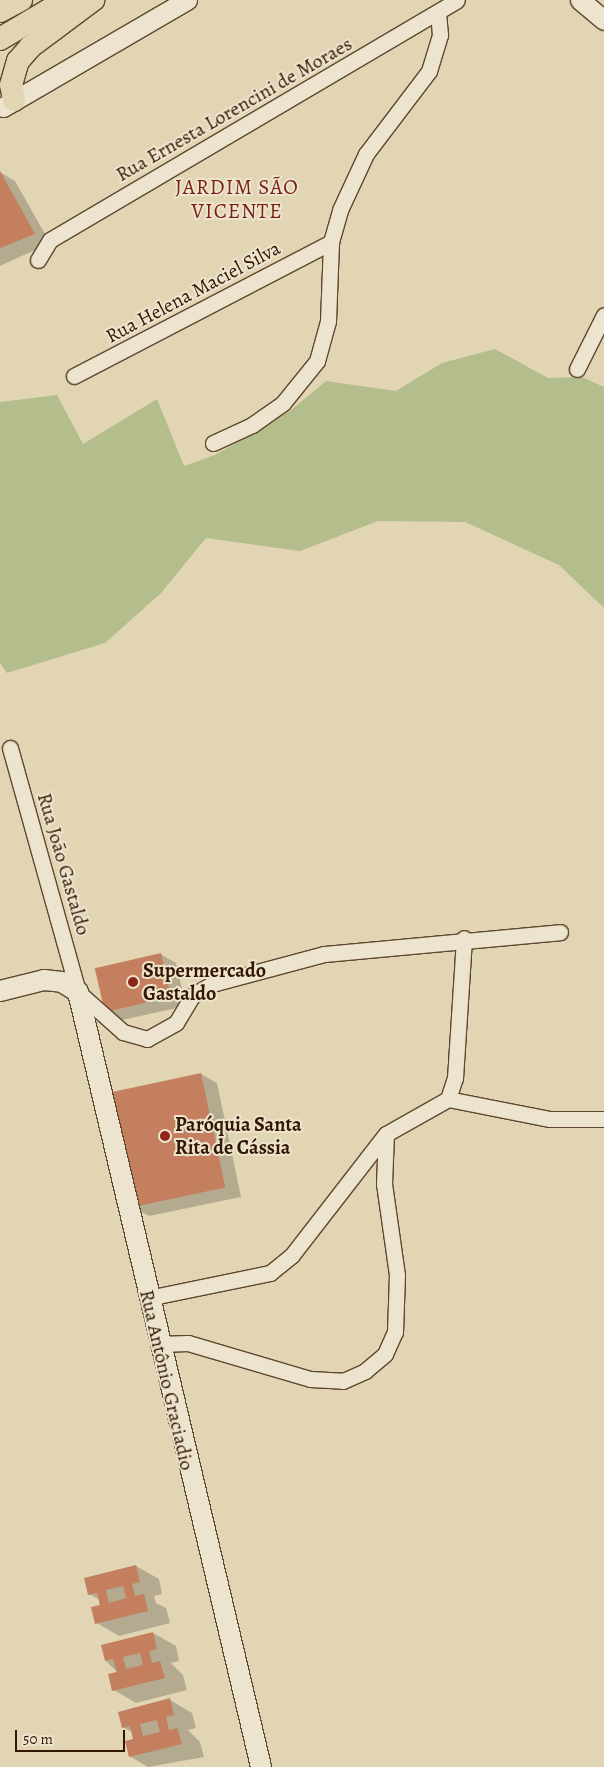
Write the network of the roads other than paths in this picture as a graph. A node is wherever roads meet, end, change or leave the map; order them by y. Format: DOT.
graph roads {
  1 [pos="21,0"];
  2 [pos="66,0"];
  3 [pos="93,0"];
  4 [pos="187,0"];
  5 [pos="457,0"];
  6 [pos="580,0"];
  7 [pos="0,11"];
  8 [pos="438,12"];
  9 [pos="604,20"];
  10 [pos="0,39"];
  11 [pos="4,106"];
  12 [pos="331,242"];
  13 [pos="38,260"];
  14 [pos="604,315"];
  15 [pos="577,369"];
  16 [pos="74,376"];
  17 [pos="214,443"];
  18 [pos="10,748"];
  19 [pos="560,932"];
  20 [pos="464,938"];
  21 [pos="0,991"];
  22 [pos="78,992"];
  23 [pos="448,1099"];
  24 [pos="604,1119"];
  25 [pos="386,1134"];
  26 [pos="148,1298"];
  27 [pos="159,1344"];
  28 [pos="261,1767"];
  1 -- 7 [label="main road"];
  2 -- 10 [label="main road"];
  3 -- 11 [label="main road"];
  4 -- 11 [label="street"];
  5 -- 8 [label="street, Rua Ernesta Lorencini de Moraes"];
  6 -- 9 [label="street"];
  8 -- 12 [label="street"];
  8 -- 13 [label="street, Rua Ernesta Lorencini de Moraes"];
  12 -- 16 [label="street, Rua Helena Maciel Silva"];
  12 -- 17 [label="street"];
  14 -- 15 [label="street"];
  18 -- 22 [label="street, Rua João Gastaldo"];
  19 -- 20 [label="street"];
  20 -- 22 [label="street"];
  20 -- 23 [label="street"];
  21 -- 22 [label="main road"];
  22 -- 26 [label="main road, Rua Antônio Graciadio"];
  23 -- 24 [label="street"];
  23 -- 25 [label="street"];
  25 -- 26 [label="street"];
  25 -- 27 [label="street"];
  26 -- 27 [label="main road, Rua Antônio Graciadio"];
  27 -- 28 [label="main road, Rua Antônio Graciadio"];
}
